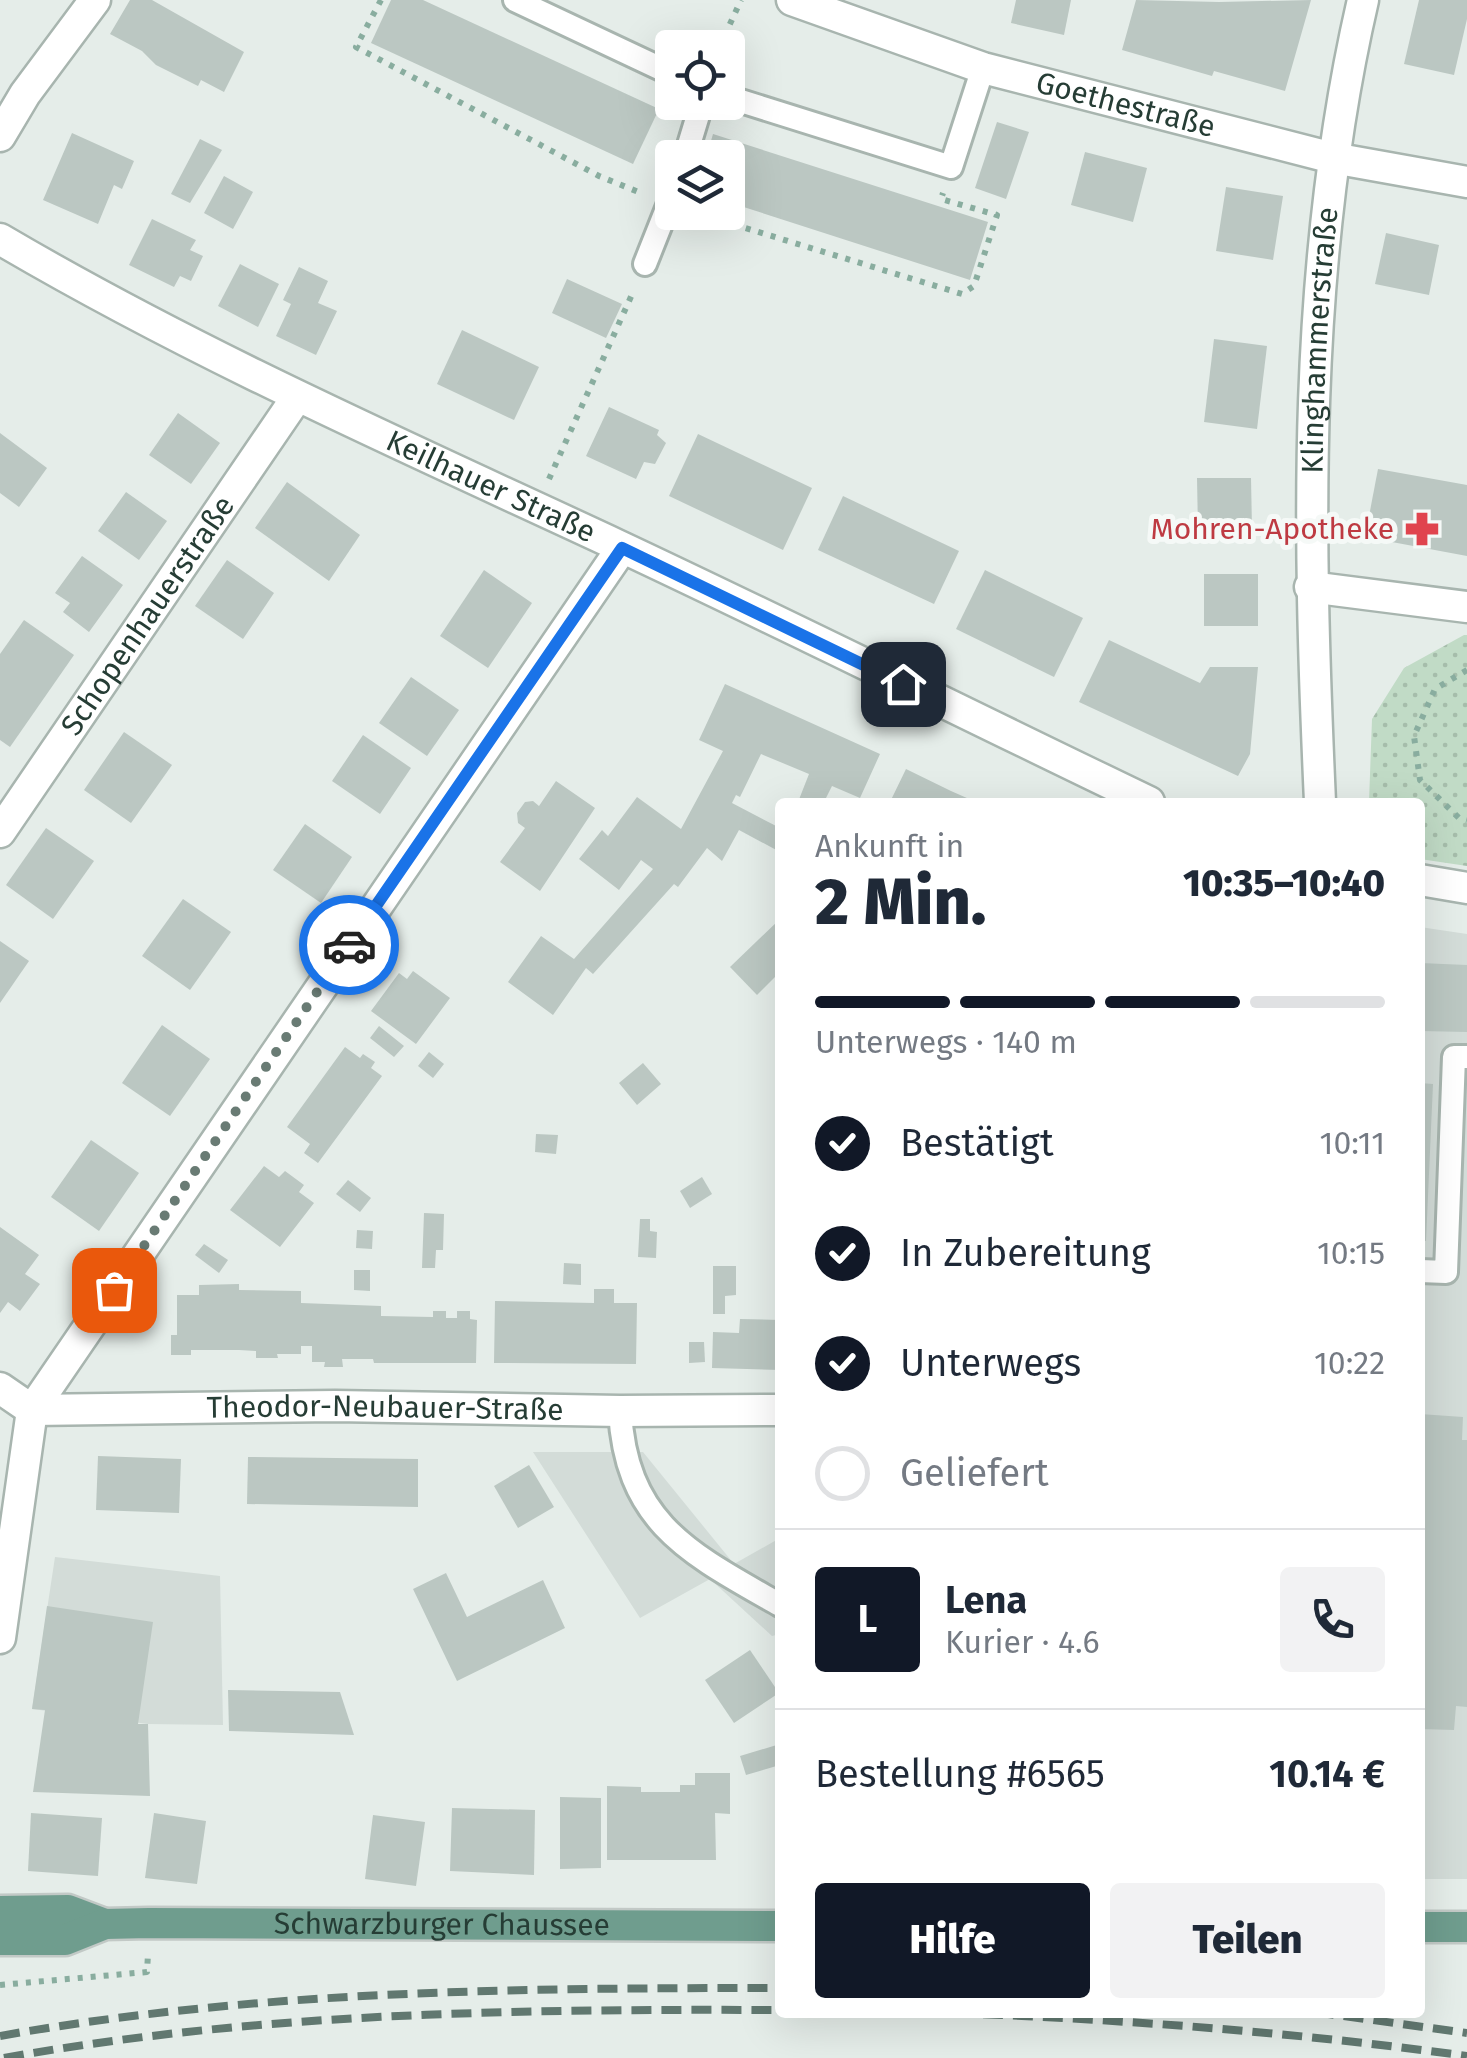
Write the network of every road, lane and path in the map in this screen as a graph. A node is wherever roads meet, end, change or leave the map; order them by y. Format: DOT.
graph roads {
  1 [pos="96,0"];
  2 [pos="381,0"];
  3 [pos="515,0"];
  4 [pos="741,0"];
  5 [pos="792,0"];
  6 [pos="1363,0"];
  7 [pos="727,30"];
  8 [pos="655,66"];
  9 [pos="982,68"];
  10 [pos="745,102"];
  11 [pos="0,136"];
  12 [pos="1334,158"];
  13 [pos="951,167"];
  14 [pos="1467,182"];
  15 [pos="655,195"];
  16 [pos="745,228"];
  17 [pos="659,230"];
  18 [pos="1,242"];
  19 [pos="645,264"];
  20 [pos="298,397"];
  21 [pos="536,508"];
  22 [pos="622,548"];
  23 [pos="1310,586"];
  24 [pos="1467,607"];
  25 [pos="1467,670"];
  26 [pos="1141,798"];
  27 [pos="1320,798"];
  28 [pos="1467,820"];
  29 [pos="0,832"];
  30 [pos="1425,881"];
  31 [pos="1467,888"];
  32 [pos="1467,1058"];
  33 [pos="1425,1272"];
  34 [pos="0,1388"];
  35 [pos="32,1410"];
  36 [pos="775,1410"];
  37 [pos="620,1411"];
  38 [pos="775,1602"];
  39 [pos="0,1638"];
  40 [pos="0,1911"];
  41 [pos="149,1923"];
  42 [pos="105,1924"];
  43 [pos="775,1926"];
  44 [pos="1425,1927"];
  45 [pos="1467,1927"];
  46 [pos="0,1940"];
  47 [pos="0,1985"];
  1 -- 11 [label="street"];
  2 -- 15 [label="path"];
  3 -- 8 [label="lane"];
  4 -- 7 [label="path"];
  5 -- 9 [label="street, Goethestraße"];
  6 -- 12 [label="street, Klinghammerstraße"];
  9 -- 12 [label="street, Goethestraße"];
  9 -- 13 [label="lane"];
  10 -- 13 [label="lane"];
  12 -- 14 [label="street, Goethestraße"];
  12 -- 23 [label="street, Klinghammerstraße"];
  13 -- 16 [label="path"];
  17 -- 19 [label="lane"];
  18 -- 20 [label="street, Keilhauer Straße"];
  19 -- 21 [label="path"];
  20 -- 21 [label="street, Keilhauer Straße"];
  20 -- 29 [label="street, Schopenhauerstraße"];
  21 -- 22 [label="street, Keilhauer Straße"];
  22 -- 26 [label="street, Keilhauer Straße"];
  22 -- 35 [label="street"];
  23 -- 24 [label="street"];
  23 -- 27 [label="street, Klinghammerstraße"];
  25 -- 28 [label="path"];
  30 -- 31 [label="street"];
  32 -- 33 [label="lane"];
  34 -- 35 [label="street"];
  35 -- 37 [label="street, Theodor-Neubauer-Straße"];
  35 -- 39 [label="street"];
  36 -- 37 [label="street, Theodor-Neubauer-Straße"];
  37 -- 38 [label="lane"];
  40 -- 42 [label="main road, Schwarzburger Chaussee"];
  41 -- 42 [label="main road, Schwarzburger Chaussee"];
  41 -- 43 [label="main road, Schwarzburger Chaussee"];
  41 -- 47 [label="path"];
  42 -- 46 [label="main road, Schwarzburger Chaussee"];
  44 -- 45 [label="main road"];
}
